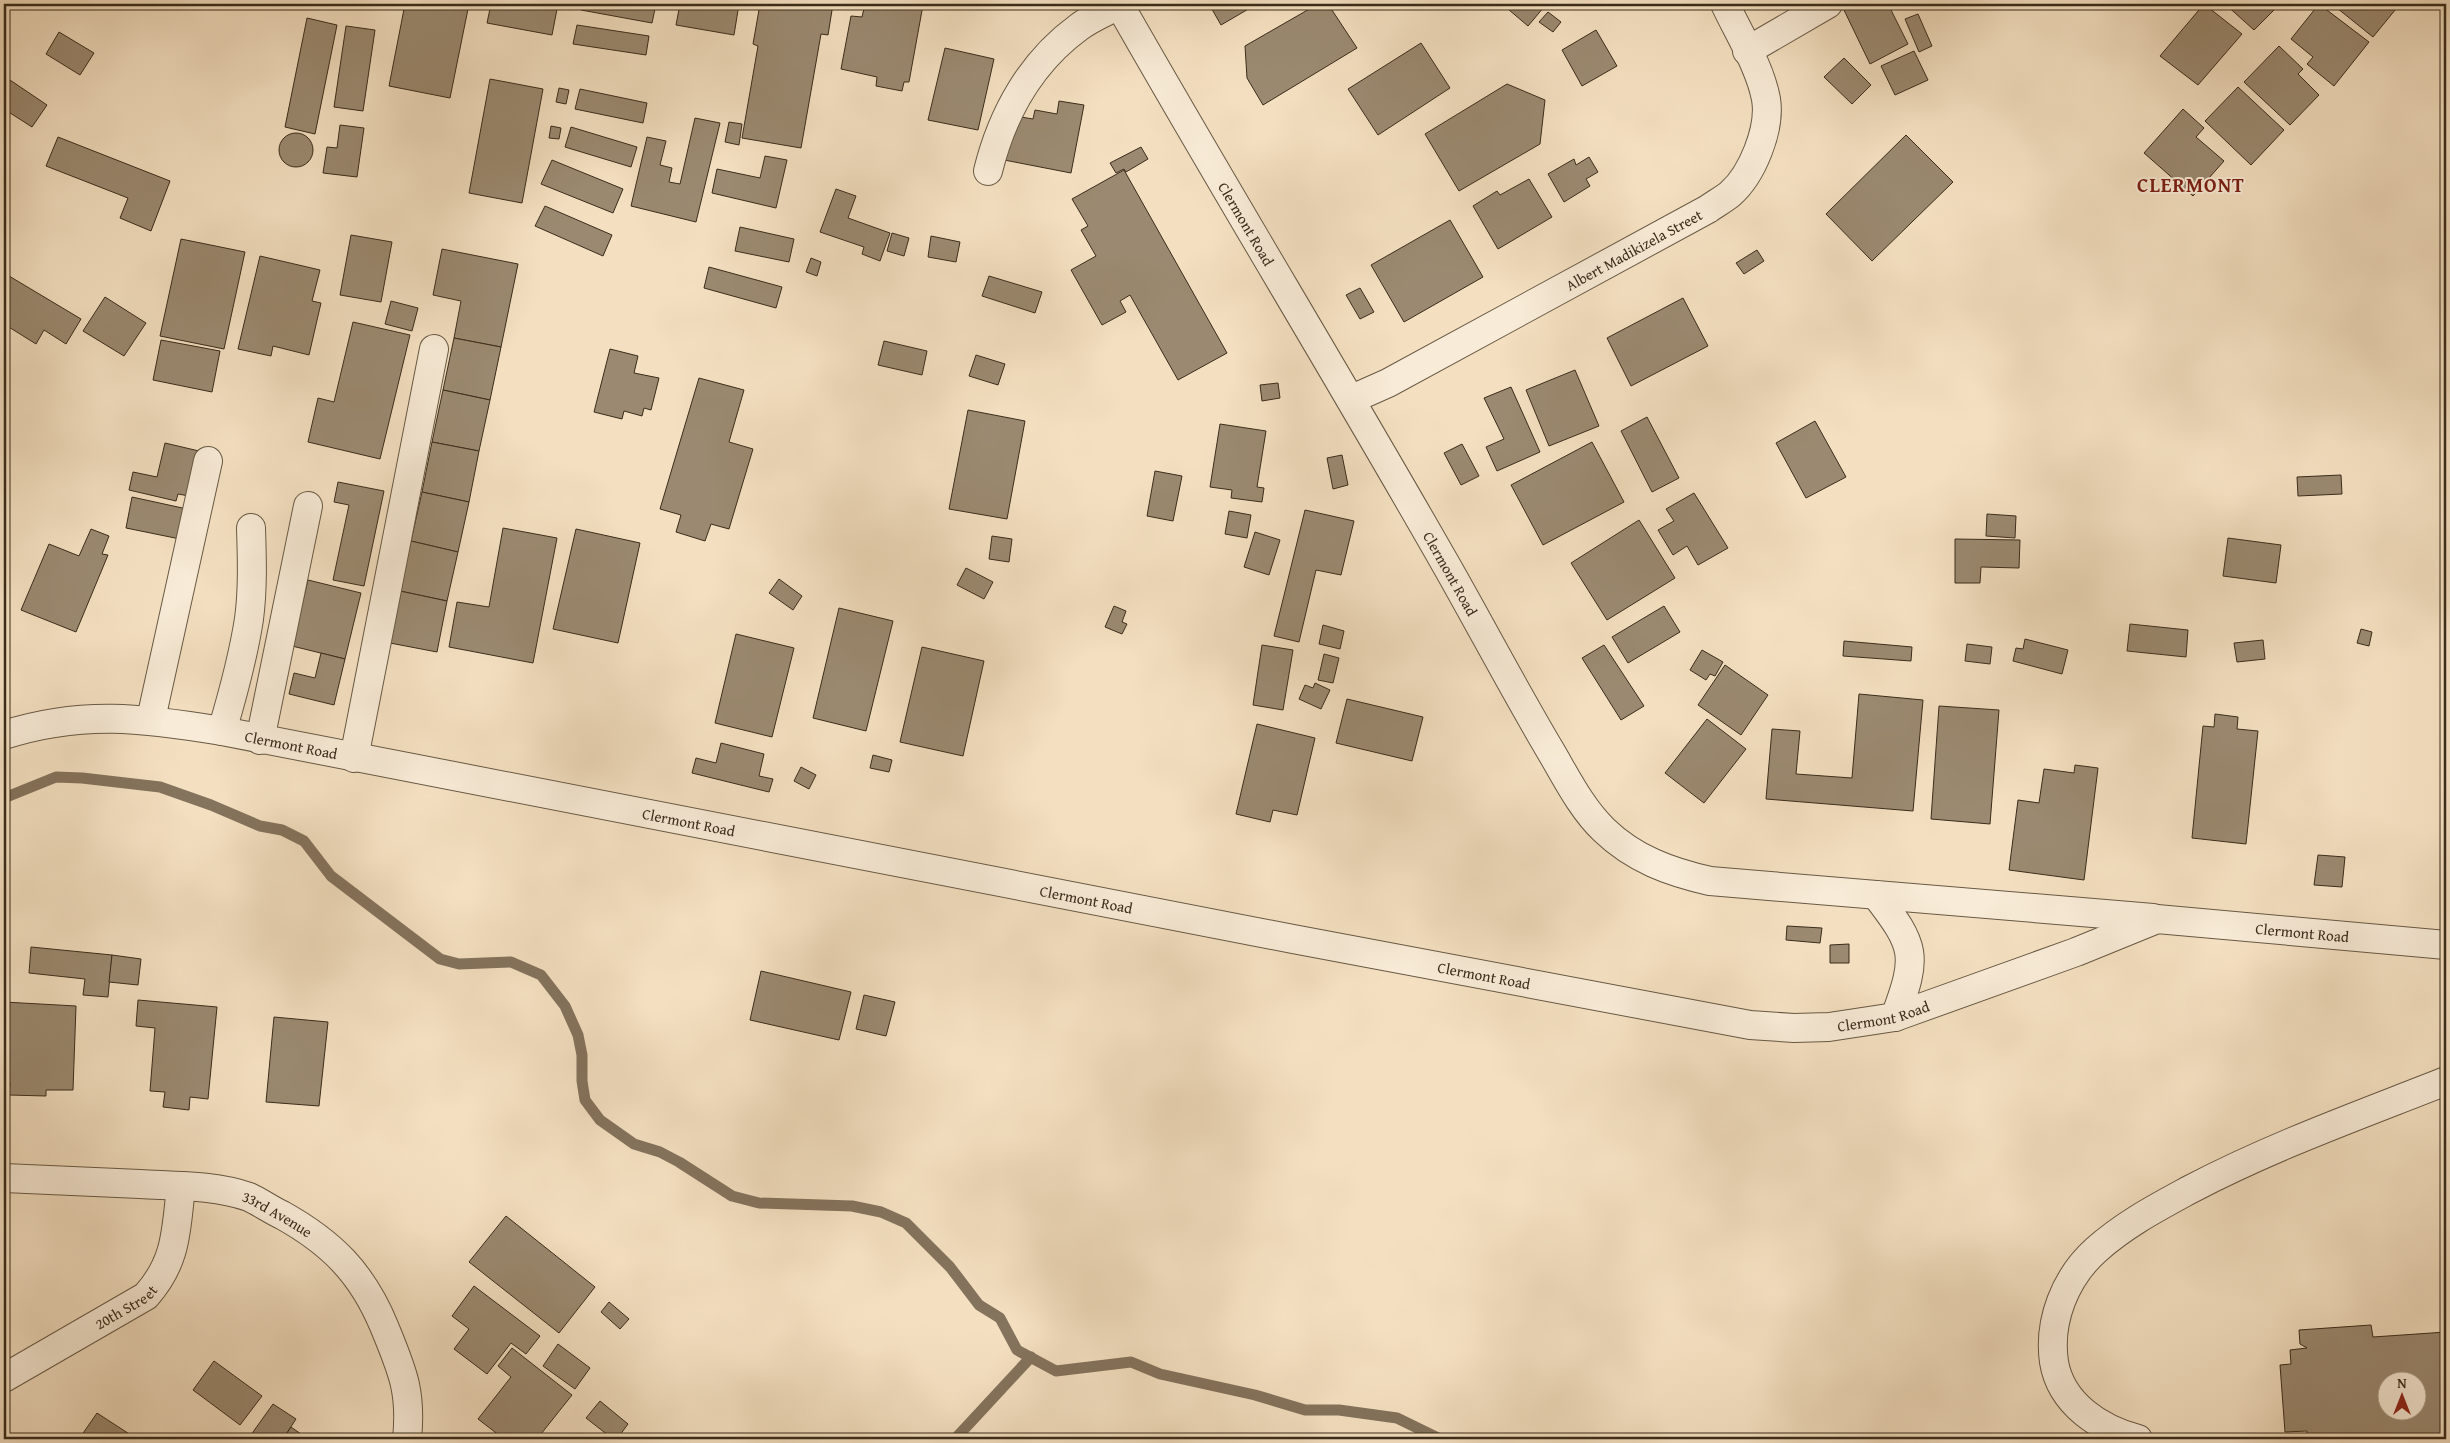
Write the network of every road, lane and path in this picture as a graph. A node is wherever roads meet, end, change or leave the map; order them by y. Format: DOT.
graph roads {
  1 [pos="1119,4"];
  2 [pos="1725,4"];
  3 [pos="1828,4"];
  4 [pos="1747,51"];
  5 [pos="988,171"];
  6 [pos="434,349"];
  7 [pos="1352,400"];
  8 [pos="208,461"];
  9 [pos="308,506"];
  10 [pos="251,528"];
  11 [pos="151,719"];
  12 [pos="222,731"];
  13 [pos="4,735"];
  14 [pos="260,740"];
  15 [pos="354,758"];
  16 [pos="1876,895"];
  17 [pos="2157,919"];
  18 [pos="2446,944"];
  19 [pos="1895,1017"];
  20 [pos="2446,1082"];
  21 [pos="4,1178"];
  22 [pos="181,1186"];
  23 [pos="4,1378"];
  24 [pos="407,1439"];
  25 [pos="2138,1439"];
  1 -- 5 [label="street"];
  1 -- 7 [label="street, Clermont Road"];
  2 -- 4 [label="street, Albert Madikizela Street"];
  3 -- 4 [label="street"];
  4 -- 7 [label="street, Albert Madikizela Street"];
  6 -- 15 [label="street"];
  7 -- 16 [label="street, Clermont Road"];
  8 -- 11 [label="street"];
  9 -- 14 [label="street"];
  10 -- 12 [label="street"];
  11 -- 12 [label="street, Clermont Road"];
  11 -- 13 [label="street, Clermont Road"];
  12 -- 14 [label="street, Clermont Road"];
  14 -- 15 [label="street, Clermont Road"];
  15 -- 19 [label="street, Clermont Road"];
  16 -- 17 [label="street, Clermont Road"];
  16 -- 19 [label="street"];
  17 -- 18 [label="street, Clermont Road"];
  17 -- 19 [label="street, Clermont Road"];
  20 -- 25 [label="street"];
  21 -- 22 [label="street, 33rd Avenue"];
  22 -- 23 [label="street, 20th Street"];
  22 -- 24 [label="street, 33rd Avenue"];
}
